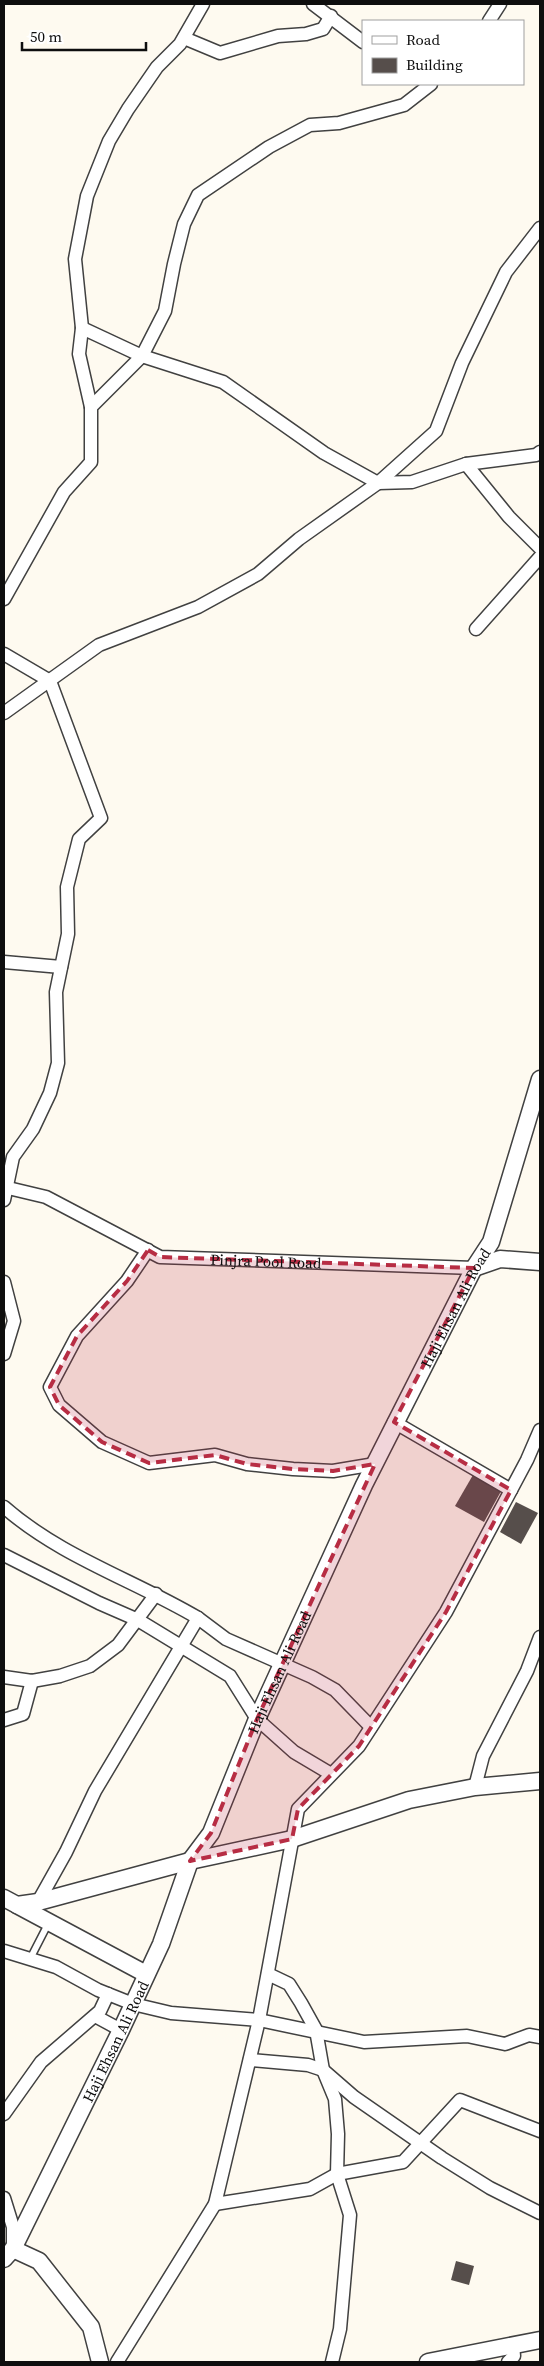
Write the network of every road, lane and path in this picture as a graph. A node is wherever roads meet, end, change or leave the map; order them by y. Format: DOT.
graph roads {
  1 [pos="203,4"];
  2 [pos="313,4"];
  3 [pos="500,4"];
  4 [pos="331,16"];
  5 [pos="490,20"];
  6 [pos="184,38"];
  7 [pos="362,41"];
  8 [pos="430,85"];
  9 [pos="540,228"];
  10 [pos="82,328"];
  11 [pos="142,356"];
  12 [pos="91,407"];
  13 [pos="540,452"];
  14 [pos="466,464"];
  15 [pos="378,483"];
  16 [pos="540,548"];
  17 [pos="540,557"];
  18 [pos="4,599"];
  19 [pos="476,629"];
  20 [pos="4,654"];
  21 [pos="50,681"];
  22 [pos="4,713"];
  23 [pos="4,962"];
  24 [pos="61,967"];
  25 [pos="540,1079"];
  26 [pos="5,1191"];
  27 [pos="148,1250"];
  28 [pos="540,1262"];
  29 [pos="474,1268"];
  30 [pos="4,1282"];
  31 [pos="4,1354"];
  32 [pos="394,1422"];
  33 [pos="540,1430"];
  34 [pos="375,1464"];
  35 [pos="511,1490"];
  36 [pos="4,1507"];
  37 [pos="4,1555"];
  38 [pos="156,1594"];
  39 [pos="198,1618"];
  40 [pos="138,1620"];
  41 [pos="540,1637"];
  42 [pos="182,1645"];
  43 [pos="282,1666"];
  44 [pos="4,1677"];
  45 [pos="32,1681"];
  46 [pos="257,1719"];
  47 [pos="4,1720"];
  48 [pos="371,1727"];
  49 [pos="331,1774"];
  50 [pos="540,1781"];
  51 [pos="475,1787"];
  52 [pos="292,1839"];
  53 [pos="190,1861"];
  54 [pos="10,1901"];
  55 [pos="38,1902"];
  56 [pos="49,1923"];
  57 [pos="4,1951"];
  58 [pos="30,1959"];
  59 [pos="146,1974"];
  60 [pos="268,1974"];
  61 [pos="108,1994"];
  62 [pos="133,2004"];
  63 [pos="96,2016"];
  64 [pos="259,2020"];
  65 [pos="121,2030"];
  66 [pos="316,2030"];
  67 [pos="540,2037"];
  68 [pos="250,2060"];
  69 [pos="323,2070"];
  70 [pos="4,2114"];
  71 [pos="540,2131"];
  72 [pos="421,2143"];
  73 [pos="338,2174"];
  74 [pos="4,2198"];
  75 [pos="215,2204"];
  76 [pos="540,2213"];
  77 [pos="8,2254"];
  78 [pos="540,2340"];
  79 [pos="513,2346"];
  80 [pos="458,2360"];
  81 [pos="100,2362"];
  82 [pos="117,2362"];
  83 [pos="332,2362"];
  84 [pos="428,2362"];
  85 [pos="508,2362"];
  1 -- 6 [label="street"];
  2 -- 4 [label="street"];
  3 -- 5 [label="street"];
  4 -- 6 [label="street"];
  4 -- 7 [label="street"];
  6 -- 10 [label="street"];
  8 -- 11 [label="street"];
  9 -- 15 [label="street"];
  10 -- 11 [label="street"];
  10 -- 12 [label="street"];
  11 -- 12 [label="street"];
  11 -- 15 [label="street"];
  12 -- 18 [label="street"];
  13 -- 14 [label="street"];
  14 -- 15 [label="street"];
  14 -- 16 [label="street"];
  15 -- 21 [label="street"];
  17 -- 19 [label="street"];
  20 -- 21 [label="street"];
  21 -- 22 [label="street"];
  21 -- 24 [label="street"];
  23 -- 24 [label="street"];
  24 -- 26 [label="street"];
  25 -- 29 [label="street, Haji Ehsan Ali Road"];
  26 -- 27 [label="street, Pinjra Pool Road"];
  27 -- 29 [label="street, Pinjra Pool Road"];
  27 -- 34 [label="street"];
  28 -- 29 [label="street, Pinjra Pool Road"];
  29 -- 32 [label="street, Haji Ehsan Ali Road"];
  30 -- 31 [label="street"];
  32 -- 34 [label="street, Haji Ehsan Ali Road"];
  32 -- 35 [label="street"];
  33 -- 35 [label="street"];
  34 -- 43 [label="street, Haji Ehsan Ali Road"];
  35 -- 48 [label="street"];
  36 -- 38 [label="street"];
  37 -- 40 [label="street"];
  38 -- 39 [label="street"];
  38 -- 40 [label="street"];
  39 -- 42 [label="street"];
  39 -- 43 [label="street"];
  40 -- 42 [label="street"];
  40 -- 45 [label="street"];
  41 -- 51 [label="street"];
  42 -- 46 [label="street"];
  42 -- 55 [label="street"];
  43 -- 46 [label="street, Haji Ehsan Ali Road"];
  43 -- 48 [label="street"];
  44 -- 45 [label="street"];
  45 -- 47 [label="street"];
  46 -- 49 [label="street"];
  46 -- 53 [label="street, Haji Ehsan Ali Road"];
  48 -- 49 [label="street"];
  49 -- 52 [label="street"];
  50 -- 51 [label="street"];
  51 -- 52 [label="street"];
  52 -- 53 [label="street"];
  52 -- 60 [label="street"];
  53 -- 55 [label="street"];
  53 -- 59 [label="street, Haji Ehsan Ali Road"];
  54 -- 55 [label="street"];
  54 -- 56 [label="street"];
  56 -- 58 [label="lane"];
  56 -- 59 [label="street"];
  57 -- 58 [label="street"];
  58 -- 61 [label="street"];
  59 -- 62 [label="street, Haji Ehsan Ali Road"];
  60 -- 64 [label="street"];
  60 -- 66 [label="street"];
  61 -- 62 [label="street"];
  61 -- 63 [label="street"];
  62 -- 64 [label="street"];
  62 -- 65 [label="street, Haji Ehsan Ali Road"];
  63 -- 65 [label="street"];
  63 -- 70 [label="street"];
  64 -- 66 [label="street"];
  64 -- 68 [label="street"];
  65 -- 77 [label="street, Haji Ehsan Ali Road"];
  66 -- 67 [label="street"];
  66 -- 69 [label="street"];
  68 -- 69 [label="street"];
  68 -- 75 [label="street"];
  69 -- 72 [label="street"];
  69 -- 73 [label="street"];
  71 -- 72 [label="street"];
  72 -- 73 [label="street"];
  72 -- 76 [label="street"];
  73 -- 75 [label="street"];
  73 -- 83 [label="street"];
  74 -- 77 [label="street"];
  75 -- 82 [label="street"];
  77 -- 81 [label="street"];
  78 -- 79 [label="street"];
  79 -- 80 [label="street"];
  79 -- 85 [label="street"];
  80 -- 84 [label="street"];
}
